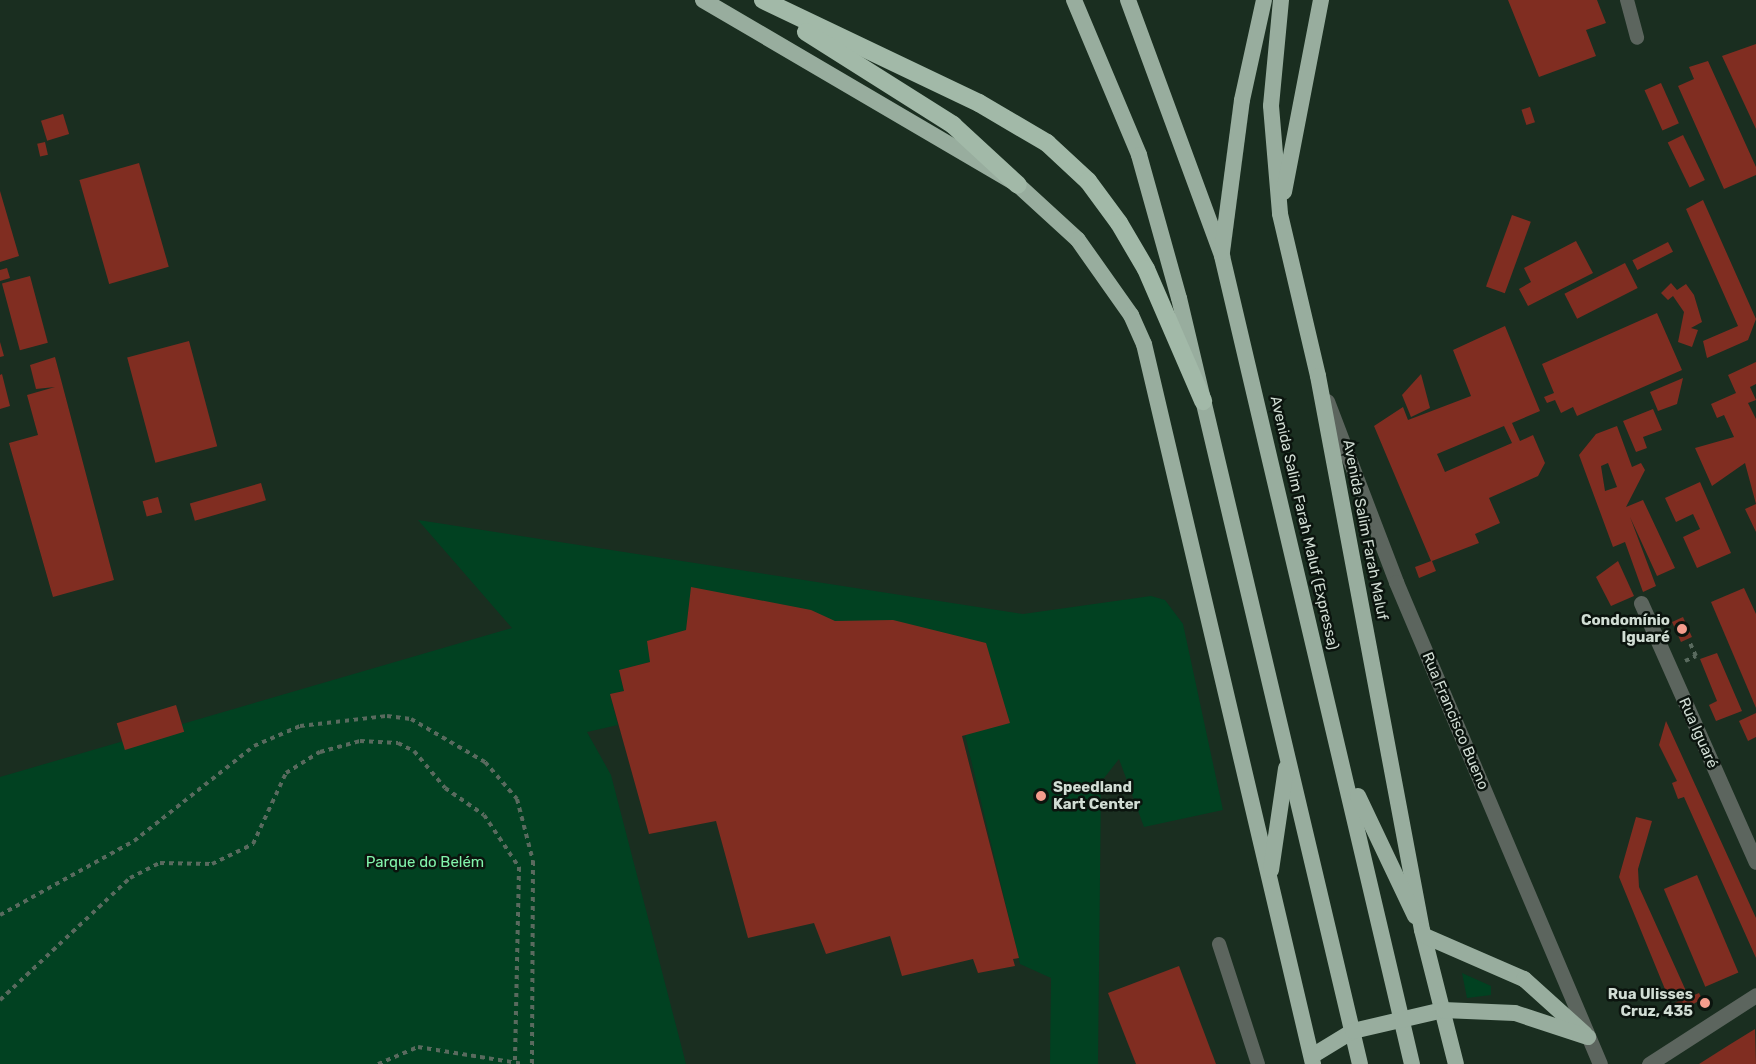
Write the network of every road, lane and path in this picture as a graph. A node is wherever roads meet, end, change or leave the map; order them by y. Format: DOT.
graph roads {
  1 [pos="703,0"];
  2 [pos="757,0"];
  3 [pos="763,0"];
  4 [pos="1074,0"];
  5 [pos="1128,0"];
  6 [pos="1264,0"];
  7 [pos="1281,0"];
  8 [pos="1321,0"];
  9 [pos="1627,0"];
  10 [pos="1637,38"];
  11 [pos="1018,185"];
  12 [pos="1280,214"];
  13 [pos="1222,256"];
  14 [pos="1318,376"];
  15 [pos="1203,401"];
  16 [pos="1641,603"];
  17 [pos="1689,641"];
  18 [pos="1685,661"];
  19 [pos="1288,758"];
  20 [pos="1343,764"];
  21 [pos="1756,862"];
  22 [pos="1270,878"];
  23 [pos="0,915"];
  24 [pos="1424,933"];
  25 [pos="1219,944"];
  26 [pos="1756,996"];
  27 [pos="0,1000"];
  28 [pos="1443,1010"];
  29 [pos="1401,1017"];
  30 [pos="1353,1031"];
  31 [pos="1588,1037"];
  32 [pos="1312,1060"];
  33 [pos="1599,1062"];
  34 [pos="515,1063"];
  35 [pos="378,1064"];
  36 [pos="525,1064"];
  37 [pos="531,1064"];
  38 [pos="1258,1064"];
  39 [pos="1360,1064"];
  40 [pos="1412,1064"];
  41 [pos="1456,1064"];
  42 [pos="1650,1064"];
  1 -- 11 [label="highway"];
  2 -- 11 [label="highway"];
  3 -- 15 [label="highway"];
  4 -- 15 [label="highway"];
  5 -- 13 [label="highway, Avenida Salim Farah Maluf (Expressa)"];
  6 -- 13 [label="highway"];
  7 -- 12 [label="highway, Avenida Salim Farah Maluf"];
  8 -- 12 [label="highway"];
  9 -- 10 [label="lane"];
  11 -- 22 [label="highway"];
  12 -- 14 [label="highway, Avenida Salim Farah Maluf"];
  13 -- 20 [label="highway, Avenida Salim Farah Maluf (Expressa)"];
  14 -- 24 [label="highway, Avenida Salim Farah Maluf"];
  14 -- 31 [label="street, Rua Francisco Bueno"];
  15 -- 19 [label="highway"];
  16 -- 21 [label="street, Rua Iguaré"];
  17 -- 18 [label="path"];
  19 -- 22 [label="highway"];
  19 -- 30 [label="highway"];
  20 -- 24 [label="highway"];
  20 -- 29 [label="highway, Avenida Salim Farah Maluf (Expressa)"];
  22 -- 32 [label="highway"];
  23 -- 37 [label="path"];
  24 -- 28 [label="highway, Avenida Salim Farah Maluf"];
  24 -- 31 [label="highway"];
  25 -- 38 [label="lane"];
  26 -- 42 [label="street"];
  27 -- 34 [label="path"];
  28 -- 29 [label="highway"];
  28 -- 31 [label="highway"];
  28 -- 41 [label="highway, Avenida Salim Farah Maluf"];
  29 -- 30 [label="highway"];
  29 -- 40 [label="highway, Avenida Salim Farah Maluf (Expressa)"];
  30 -- 32 [label="highway"];
  30 -- 39 [label="highway"];
  31 -- 33 [label="street, Rua Francisco Bueno"];
  34 -- 35 [label="path"];
  34 -- 36 [label="path"];
}
